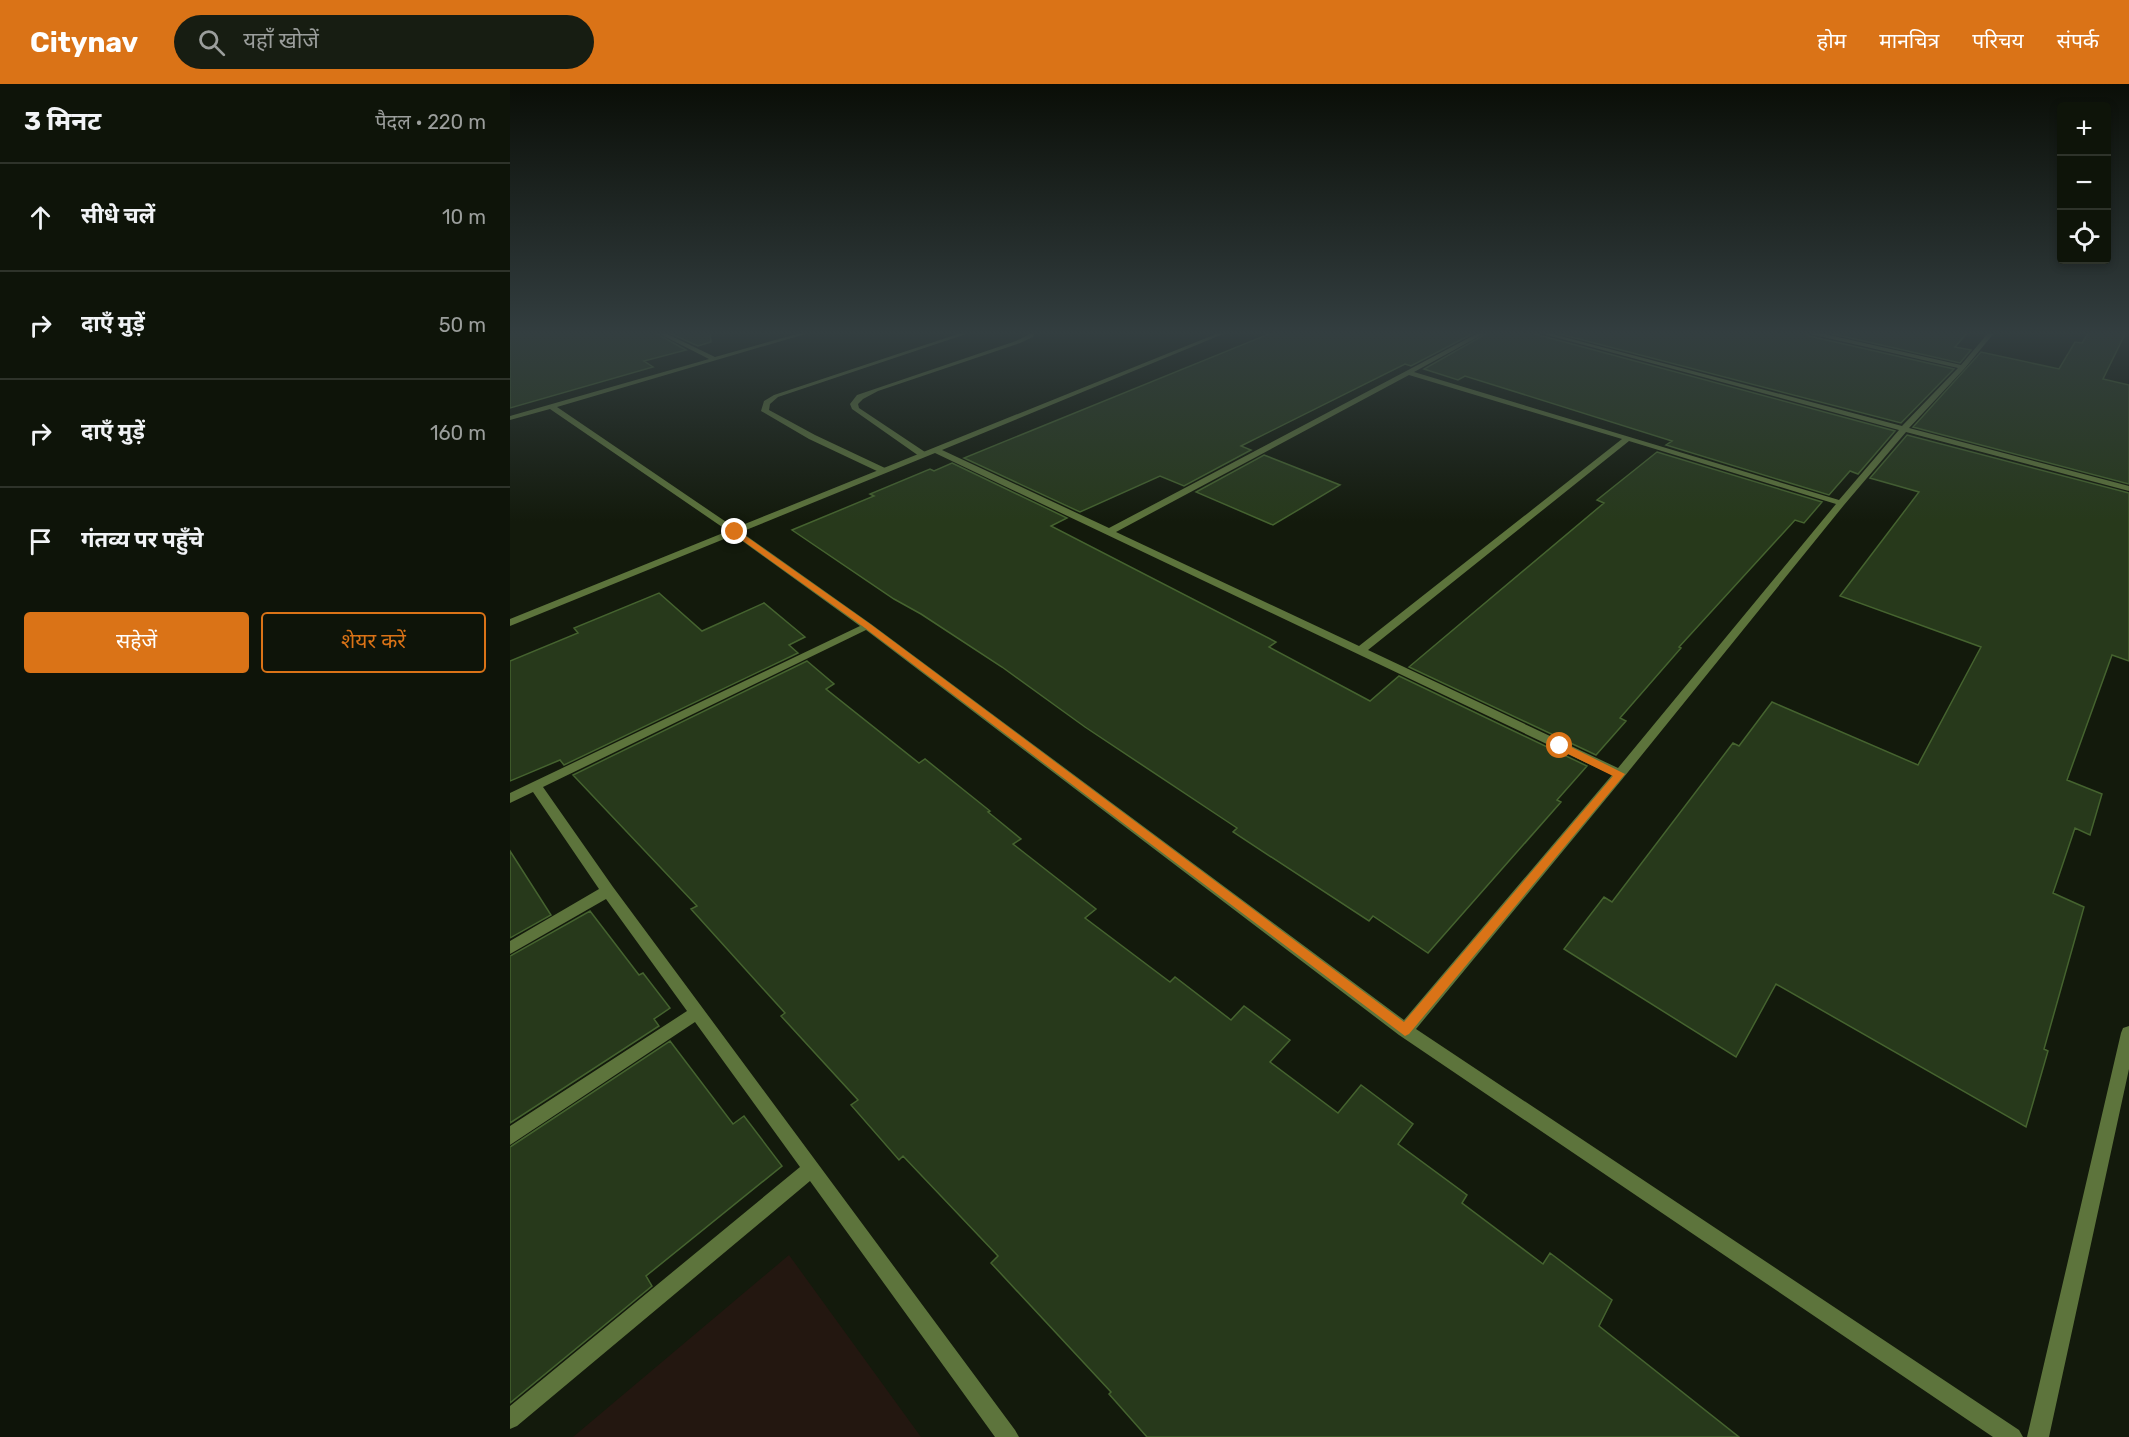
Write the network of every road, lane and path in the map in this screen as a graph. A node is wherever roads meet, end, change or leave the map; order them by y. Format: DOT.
graph roads {
  1 [pos="589,395"];
  2 [pos="779,395"];
  3 [pos="865,395"];
  4 [pos="1068,395"];
  5 [pos="1365,395"];
  6 [pos="1485,395"];
  7 [pos="1777,395"];
  8 [pos="1937,395"];
  9 [pos="551,406"];
  10 [pos="510,418"];
  11 [pos="1904,429"];
  12 [pos="1628,438"];
  13 [pos="934,449"];
  14 [pos="922,454"];
  15 [pos="882,470"];
  16 [pos="2129,489"];
  17 [pos="1841,503"];
  18 [pos="735,532"];
  19 [pos="1109,532"];
  20 [pos="510,623"];
  21 [pos="867,626"];
  22 [pos="1360,651"];
  23 [pos="1620,774"];
  24 [pos="535,785"];
  25 [pos="510,798"];
  26 [pos="608,891"];
  27 [pos="510,948"];
  28 [pos="696,1012"];
  29 [pos="1405,1030"];
  30 [pos="2129,1033"];
  31 [pos="510,1136"];
  32 [pos="810,1170"];
  33 [pos="510,1419"];
  34 [pos="1008,1437"];
  35 [pos="2012,1437"];
  36 [pos="2038,1437"];
  1 -- 9 [label="street"];
  2 -- 15 [label="street"];
  3 -- 14 [label="street"];
  4 -- 13 [label="street"];
  5 -- 19 [label="street"];
  6 -- 12 [label="street"];
  7 -- 11 [label="street"];
  8 -- 11 [label="street"];
  9 -- 10 [label="street"];
  9 -- 18 [label="street"];
  11 -- 16 [label="street"];
  11 -- 17 [label="street"];
  12 -- 17 [label="street"];
  12 -- 22 [label="street"];
  13 -- 14 [label="street"];
  13 -- 19 [label="street"];
  14 -- 15 [label="street"];
  15 -- 18 [label="street"];
  17 -- 23 [label="street"];
  18 -- 20 [label="street"];
  18 -- 21 [label="street"];
  19 -- 22 [label="street"];
  21 -- 24 [label="street"];
  21 -- 29 [label="street"];
  22 -- 23 [label="street"];
  23 -- 29 [label="street"];
  24 -- 25 [label="street"];
  24 -- 26 [label="street"];
  26 -- 27 [label="street"];
  26 -- 28 [label="street"];
  28 -- 31 [label="street"];
  28 -- 32 [label="street"];
  29 -- 35 [label="street"];
  30 -- 36 [label="street"];
  32 -- 33 [label="street"];
  32 -- 34 [label="street"];
}
